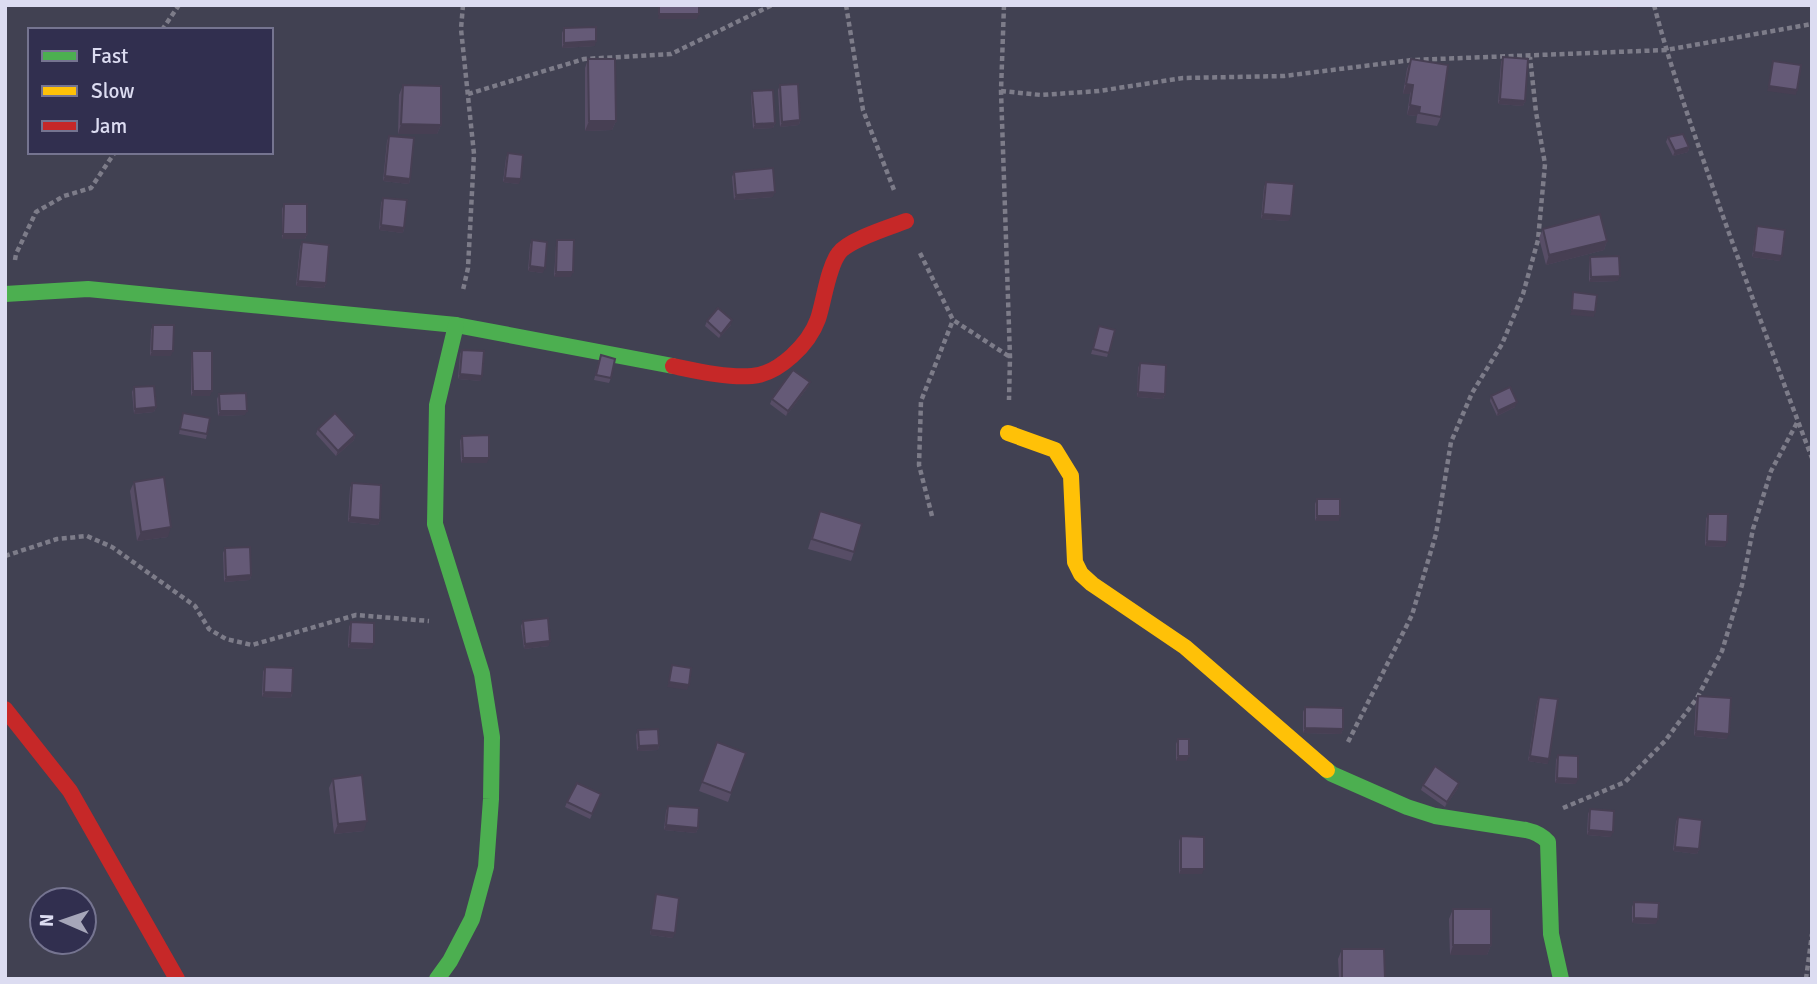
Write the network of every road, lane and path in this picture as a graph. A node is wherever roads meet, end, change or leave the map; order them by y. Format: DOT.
graph roads {
  1 [pos="179,5"];
  2 [pos="463,5"];
  3 [pos="772,5"];
  4 [pos="1004,5"];
  5 [pos="1654,5"];
  6 [pos="1812,24"];
  7 [pos="163,28"];
  8 [pos="1666,50"];
  9 [pos="1530,57"];
  10 [pos="1001,91"];
  11 [pos="468,94"];
  12 [pos="114,154"];
  13 [pos="906,221"];
  14 [pos="7,294"];
  15 [pos="953,320"];
  16 [pos="456,326"];
  17 [pos="1798,421"];
  18 [pos="1008,433"];
  19 [pos="1812,458"];
  20 [pos="932,516"];
  21 [pos="5,556"];
  22 [pos="468,624"];
  23 [pos="5,709"];
  24 [pos="1332,774"];
  25 [pos="1536,832"];
  26 [pos="1812,934"];
  27 [pos="177,979"];
  28 [pos="437,979"];
  29 [pos="1561,979"];
  30 [pos="1806,979"];
  1 -- 7 [label="path"];
  2 -- 11 [label="path"];
  3 -- 11 [label="path"];
  4 -- 10 [label="path"];
  5 -- 8 [label="path"];
  6 -- 8 [label="path"];
  8 -- 9 [label="path"];
  8 -- 17 [label="path"];
  9 -- 10 [label="path"];
  9 -- 24 [label="path"];
  10 -- 18 [label="path"];
  11 -- 16 [label="path"];
  12 -- 14 [label="path"];
  13 -- 16 [label="street"];
  14 -- 16 [label="street"];
  15 -- 20 [label="path"];
  16 -- 22 [label="street"];
  17 -- 19 [label="path"];
  17 -- 25 [label="path"];
  18 -- 24 [label="street"];
  21 -- 22 [label="path"];
  22 -- 28 [label="street"];
  23 -- 27 [label="street"];
  24 -- 25 [label="street"];
  25 -- 29 [label="street"];
  26 -- 30 [label="path"];
}
